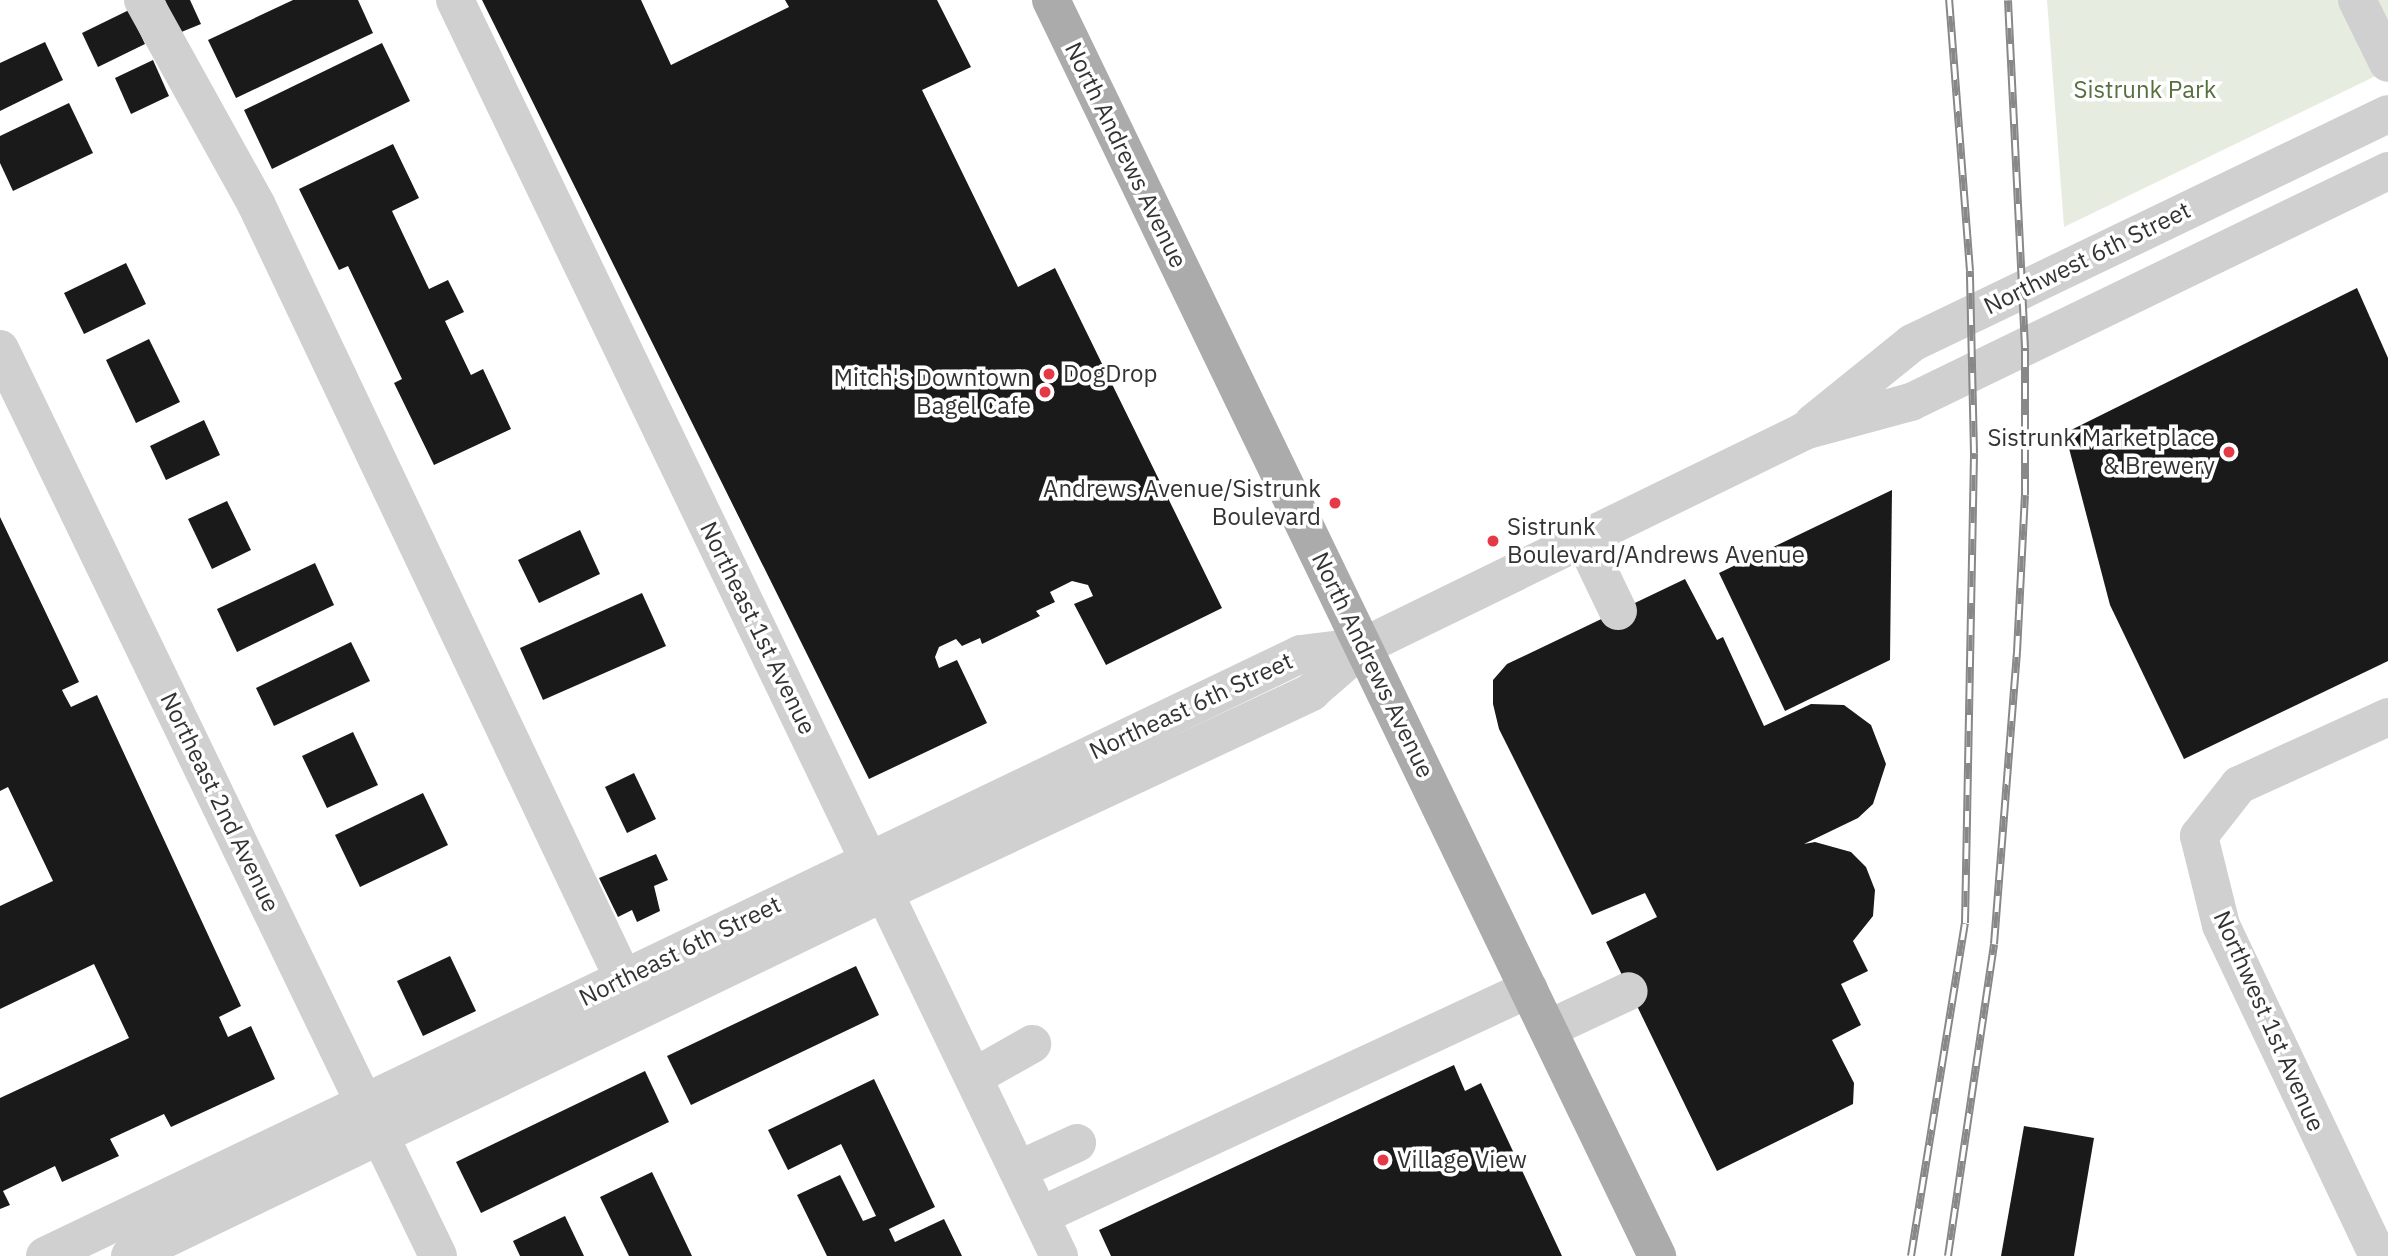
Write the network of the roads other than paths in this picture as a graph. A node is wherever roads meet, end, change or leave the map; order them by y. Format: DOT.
graph roads {
  1 [pos="143,0"];
  2 [pos="455,0"];
  3 [pos="1051,0"];
  4 [pos="2357,0"];
  5 [pos="2388,63"];
  6 [pos="2388,114"];
  7 [pos="2388,171"];
  8 [pos="0,349"];
  9 [pos="1804,430"];
  10 [pos="1583,538"];
  11 [pos="1618,611"];
  12 [pos="1364,646"];
  13 [pos="2388,717"];
  14 [pos="869,858"];
  15 [pos="885,892"];
  16 [pos="623,978"];
  17 [pos="1529,989"];
  18 [pos="1629,991"];
  19 [pos="1548,1029"];
  20 [pos="1032,1044"];
  21 [pos="974,1077"];
  22 [pos="374,1119"];
  23 [pos="1077,1143"];
  24 [pos="1018,1170"];
  25 [pos="1040,1216"];
  26 [pos="46,1256"];
  27 [pos="130,1256"];
  28 [pos="438,1256"];
  29 [pos="1059,1256"];
  30 [pos="1657,1256"];
  31 [pos="2378,1256"];
  1 -- 16 [label="street"];
  2 -- 14 [label="street, Northeast 1st Avenue"];
  3 -- 12 [label="main road, North Andrews Avenue"];
  4 -- 5 [label="street"];
  6 -- 9 [label="street, Northwest 6th Street"];
  7 -- 9 [label="street, Northwest 6th Street"];
  8 -- 22 [label="street, Northeast 2nd Avenue"];
  9 -- 10 [label="street, Northwest 6th Street"];
  10 -- 11 [label="street"];
  10 -- 12 [label="street, Northwest 6th Street"];
  12 -- 14 [label="street, Northeast 6th Street"];
  12 -- 15 [label="street, Northeast 6th Street"];
  12 -- 17 [label="main road, North Andrews Avenue"];
  13 -- 31 [label="street, Northwest 1st Avenue"];
  14 -- 15 [label="street, Northeast 1st Avenue"];
  14 -- 16 [label="street, Northeast 6th Street"];
  15 -- 21 [label="street, Northeast 1st Avenue"];
  15 -- 22 [label="street, Northeast 6th Street"];
  16 -- 22 [label="street, Northeast 6th Street"];
  17 -- 19 [label="main road, North Andrews Avenue"];
  17 -- 25 [label="street"];
  18 -- 19 [label="street"];
  19 -- 30 [label="main road, North Andrews Avenue"];
  20 -- 21 [label="street"];
  21 -- 24 [label="street, Northeast 1st Avenue"];
  22 -- 26 [label="street, Northeast 6th Street"];
  22 -- 27 [label="street, Northeast 6th Street"];
  22 -- 28 [label="street, Northeast 2nd Avenue"];
  23 -- 24 [label="street"];
  24 -- 25 [label="street, Northeast 1st Avenue"];
  25 -- 29 [label="street, Northeast 1st Avenue"];
}
